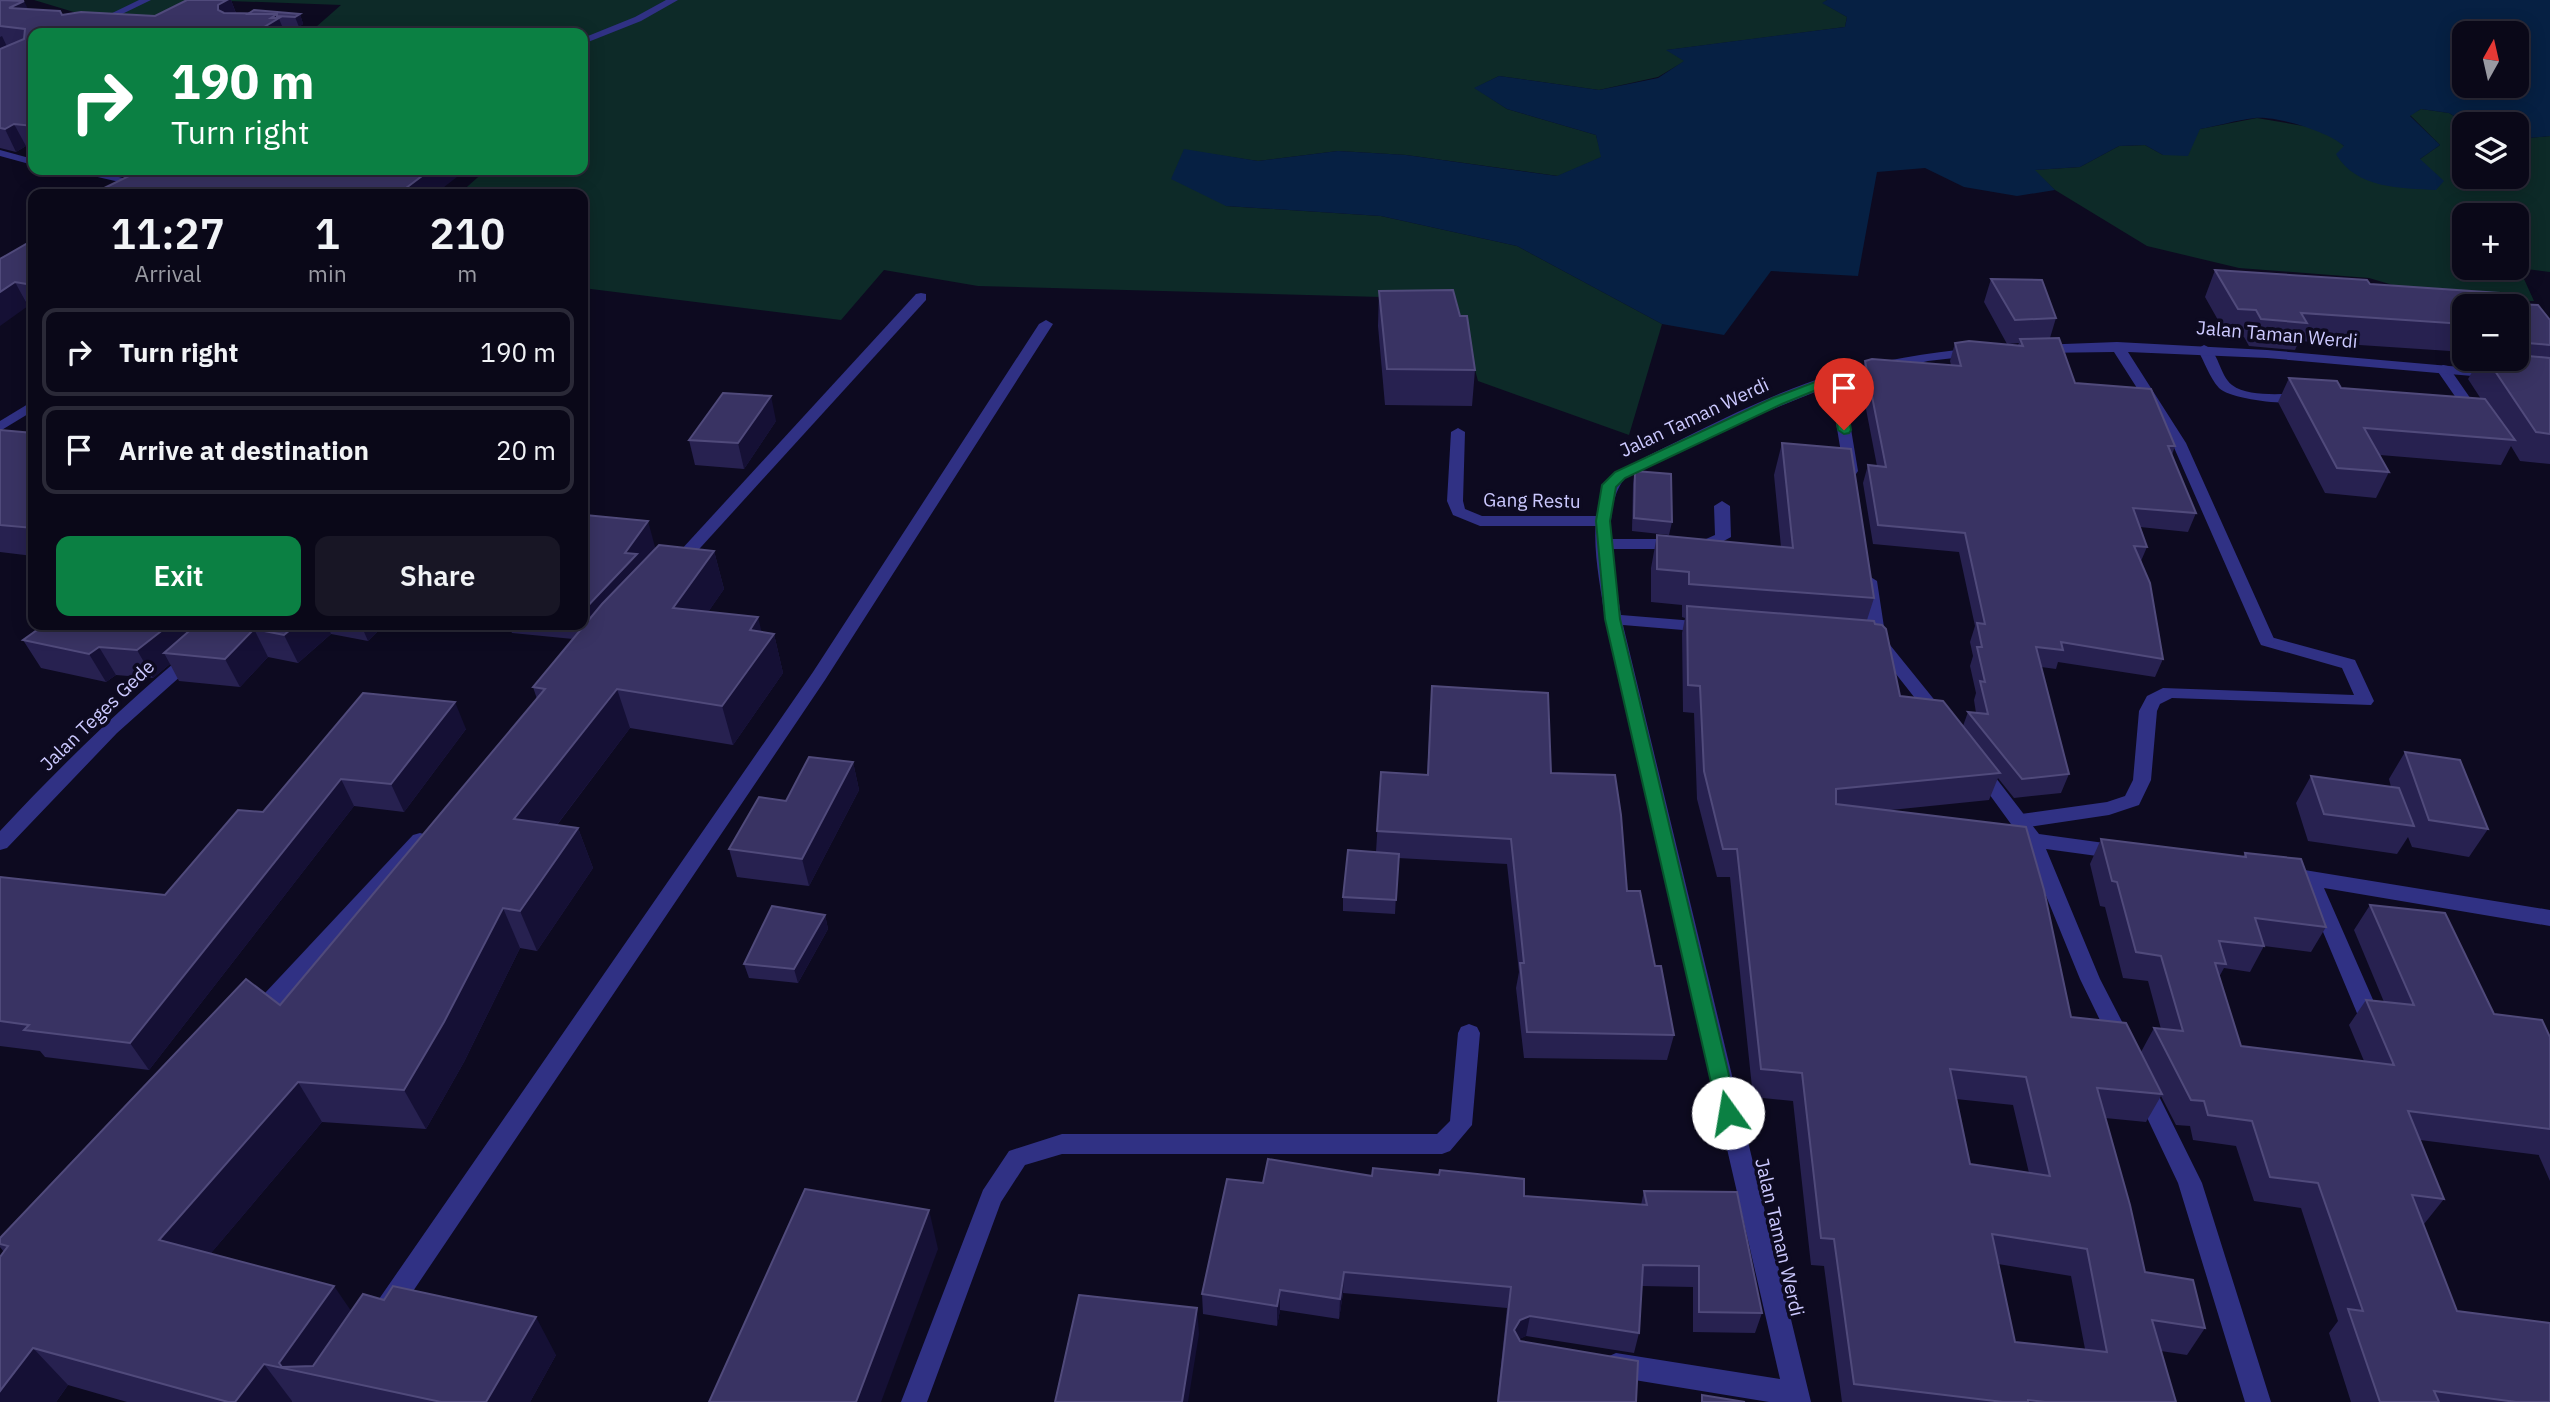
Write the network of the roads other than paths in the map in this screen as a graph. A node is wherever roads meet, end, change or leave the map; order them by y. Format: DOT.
graph roads {
  1 [pos="146,0"];
  2 [pos="673,0"];
  3 [pos="87,28"];
  4 [pos="588,39"];
  5 [pos="4,157"];
  6 [pos="28,161"];
  7 [pos="97,175"];
  8 [pos="163,189"];
  9 [pos="921,297"];
  10 [pos="1045,324"];
  11 [pos="2117,346"];
  12 [pos="2204,349"];
  13 [pos="2020,350"];
  14 [pos="1992,351"];
  15 [pos="2442,369"];
  16 [pos="2510,375"];
  17 [pos="1836,378"];
  18 [pos="2322,400"];
  19 [pos="28,408"];
  20 [pos="2444,409"];
  21 [pos="0,427"];
  22 [pos="1458,432"];
  23 [pos="1855,496"];
  24 [pos="1722,506"];
  25 [pos="1603,521"];
  26 [pos="1605,544"];
  27 [pos="1866,562"];
  28 [pos="661,581"];
  29 [pos="1613,619"];
  30 [pos="1719,628"];
  31 [pos="224,630"];
  32 [pos="1954,737"];
  33 [pos="1971,758"];
  34 [pos="2021,821"];
  35 [pos="434,825"];
  36 [pos="2033,840"];
  37 [pos="0,843"];
  38 [pos="2138,854"];
  39 [pos="2271,872"];
  40 [pos="2310,877"];
  41 [pos="2550,918"];
  42 [pos="2370,1018"];
  43 [pos="245,1028"];
  44 [pos="1469,1033"];
  45 [pos="378,1322"];
  46 [pos="1594,1362"];
  47 [pos="1797,1398"];
  48 [pos="914,1402"];
  49 [pos="2258,1402"];
  1 -- 3 [label="street"];
  2 -- 4 [label="street"];
  5 -- 6 [label="street"];
  7 -- 8 [label="street"];
  9 -- 28 [label="street"];
  10 -- 45 [label="street"];
  11 -- 12 [label="street, Jalan Taman Werdi"];
  11 -- 13 [label="street, Jalan Taman Werdi"];
  11 -- 34 [label="street"];
  12 -- 15 [label="street, Jalan Taman Werdi"];
  12 -- 18 [label="street"];
  14 -- 17 [label="street, Jalan Taman Werdi"];
  15 -- 16 [label="street, Jalan Taman Werdi"];
  15 -- 20 [label="street"];
  17 -- 23 [label="street"];
  17 -- 25 [label="street, Jalan Taman Werdi"];
  19 -- 21 [label="street"];
  22 -- 25 [label="street, Gang Restu"];
  24 -- 26 [label="street"];
  25 -- 26 [label="street, Jalan Taman Werdi"];
  26 -- 29 [label="street, Jalan Taman Werdi"];
  27 -- 32 [label="street"];
  29 -- 30 [label="street"];
  29 -- 47 [label="street, Jalan Taman Werdi"];
  31 -- 37 [label="street, Jalan Teges Gede"];
  33 -- 34 [label="street"];
  34 -- 36 [label="street"];
  35 -- 43 [label="street"];
  36 -- 38 [label="street"];
  36 -- 49 [label="street"];
  39 -- 40 [label="street"];
  40 -- 41 [label="street"];
  40 -- 42 [label="street"];
  44 -- 48 [label="street"];
  46 -- 47 [label="street"];
}
